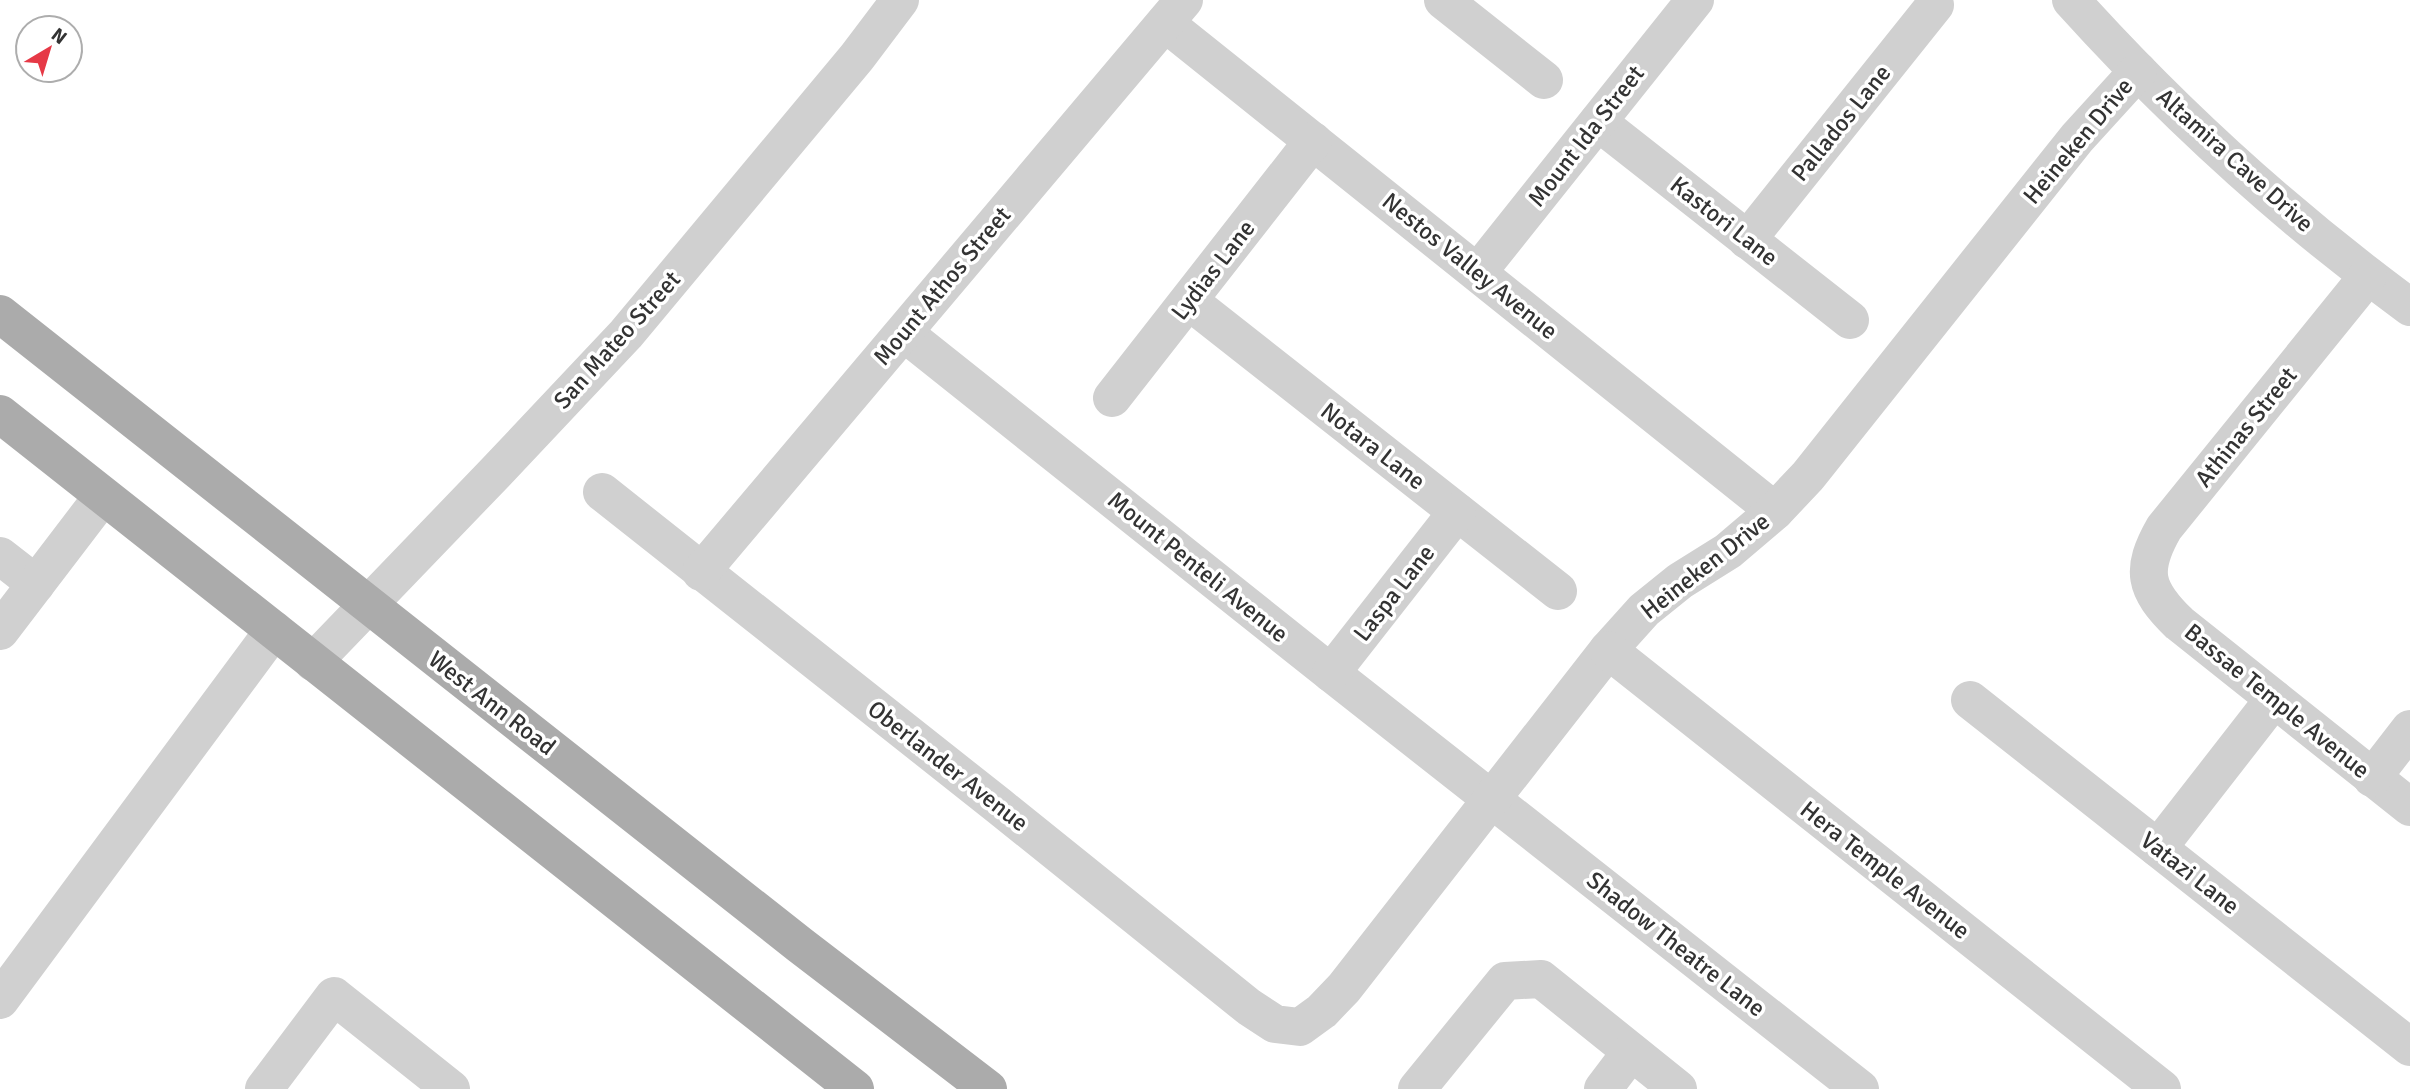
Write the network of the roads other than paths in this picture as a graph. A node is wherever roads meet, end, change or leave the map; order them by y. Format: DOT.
graph roads {
  1 [pos="900,0"];
  2 [pos="1695,0"];
  3 [pos="2071,0"];
  4 [pos="1447,1"];
  5 [pos="1935,5"];
  6 [pos="1174,11"];
  7 [pos="2138,71"];
  8 [pos="1544,80"];
  9 [pos="1598,122"];
  10 [pos="1313,141"];
  11 [pos="1747,240"];
  12 [pos="1478,272"];
  13 [pos="2368,275"];
  14 [pos="1189,301"];
  15 [pos="2410,307"];
  16 [pos="0,314"];
  17 [pos="1850,320"];
  18 [pos="904,333"];
  19 [pos="1112,398"];
  20 [pos="0,414"];
  21 [pos="603,492"];
  22 [pos="103,495"];
  23 [pos="1775,511"];
  24 [pos="1457,512"];
  25 [pos="0,556"];
  26 [pos="701,572"];
  27 [pos="2151,588"];
  28 [pos="1558,591"];
  29 [pos="367,605"];
  30 [pos="18,607"];
  31 [pos="274,630"];
  32 [pos="1608,650"];
  33 [pos="313,662"];
  34 [pos="1331,673"];
  35 [pos="2274,699"];
  36 [pos="1970,700"];
  37 [pos="2410,729"];
  38 [pos="2372,778"];
  39 [pos="1493,798"];
  40 [pos="2410,807"];
  41 [pos="2158,848"];
  42 [pos="0,1000"];
  43 [pos="1300,1027"];
  44 [pos="2410,1047"];
  45 [pos="1631,1052"];
  46 [pos="264,1089"];
  47 [pos="451,1089"];
  48 [pos="855,1089"];
  49 [pos="988,1089"];
  50 [pos="1417,1089"];
  51 [pos="1602,1089"];
  52 [pos="1678,1089"];
  53 [pos="1860,1089"];
  54 [pos="2162,1089"];
  1 -- 29 [label="street, San Mateo Street"];
  2 -- 9 [label="street, Mount Ida Street"];
  3 -- 7 [label="street, Altamira Cave Drive"];
  4 -- 8 [label="street"];
  5 -- 11 [label="street, Pallados Lane"];
  6 -- 10 [label="street, Nestos Valley Avenue"];
  6 -- 18 [label="street, Mount Athos Street"];
  7 -- 13 [label="street, Altamira Cave Drive"];
  7 -- 23 [label="street, Heineken Drive"];
  9 -- 11 [label="street, Kastori Lane"];
  9 -- 12 [label="street, Mount Ida Street"];
  10 -- 12 [label="street, Nestos Valley Avenue"];
  10 -- 14 [label="street, Lydias Lane"];
  11 -- 17 [label="street, Kastori Lane"];
  12 -- 23 [label="street, Nestos Valley Avenue"];
  13 -- 15 [label="street, Altamira Cave Drive"];
  13 -- 27 [label="street, Athinas Street"];
  14 -- 19 [label="street, Lydias Lane"];
  14 -- 24 [label="street, Notara Lane"];
  16 -- 29 [label="main road, West Ann Road"];
  18 -- 26 [label="street, Mount Athos Street"];
  18 -- 34 [label="street, Mount Penteli Avenue"];
  20 -- 22 [label="main road"];
  21 -- 26 [label="street, Oberlander Avenue"];
  22 -- 30 [label="street"];
  22 -- 31 [label="main road"];
  23 -- 32 [label="street, Heineken Drive"];
  24 -- 28 [label="street, Notara Lane"];
  24 -- 34 [label="street, Laspa Lane"];
  25 -- 30 [label="street"];
  26 -- 43 [label="street, Oberlander Avenue"];
  27 -- 35 [label="street, Bassae Temple Avenue"];
  29 -- 33 [label="street, San Mateo Street"];
  29 -- 49 [label="main road, West Ann Road"];
  31 -- 33 [label="main road"];
  31 -- 42 [label="street"];
  32 -- 39 [label="street, Heineken Drive"];
  32 -- 54 [label="street, Hera Temple Avenue"];
  33 -- 48 [label="main road"];
  34 -- 39 [label="street, Mount Penteli Avenue"];
  35 -- 38 [label="street, Bassae Temple Avenue"];
  35 -- 41 [label="street"];
  36 -- 41 [label="street, Vatazi Lane"];
  37 -- 38 [label="street"];
  38 -- 40 [label="street, Bassae Temple Avenue"];
  39 -- 43 [label="street, Heineken Drive"];
  39 -- 53 [label="street, Shadow Theatre Lane"];
  41 -- 44 [label="street, Vatazi Lane"];
  45 -- 50 [label="street"];
  45 -- 51 [label="street"];
  45 -- 52 [label="street"];
  46 -- 47 [label="street"];
}
